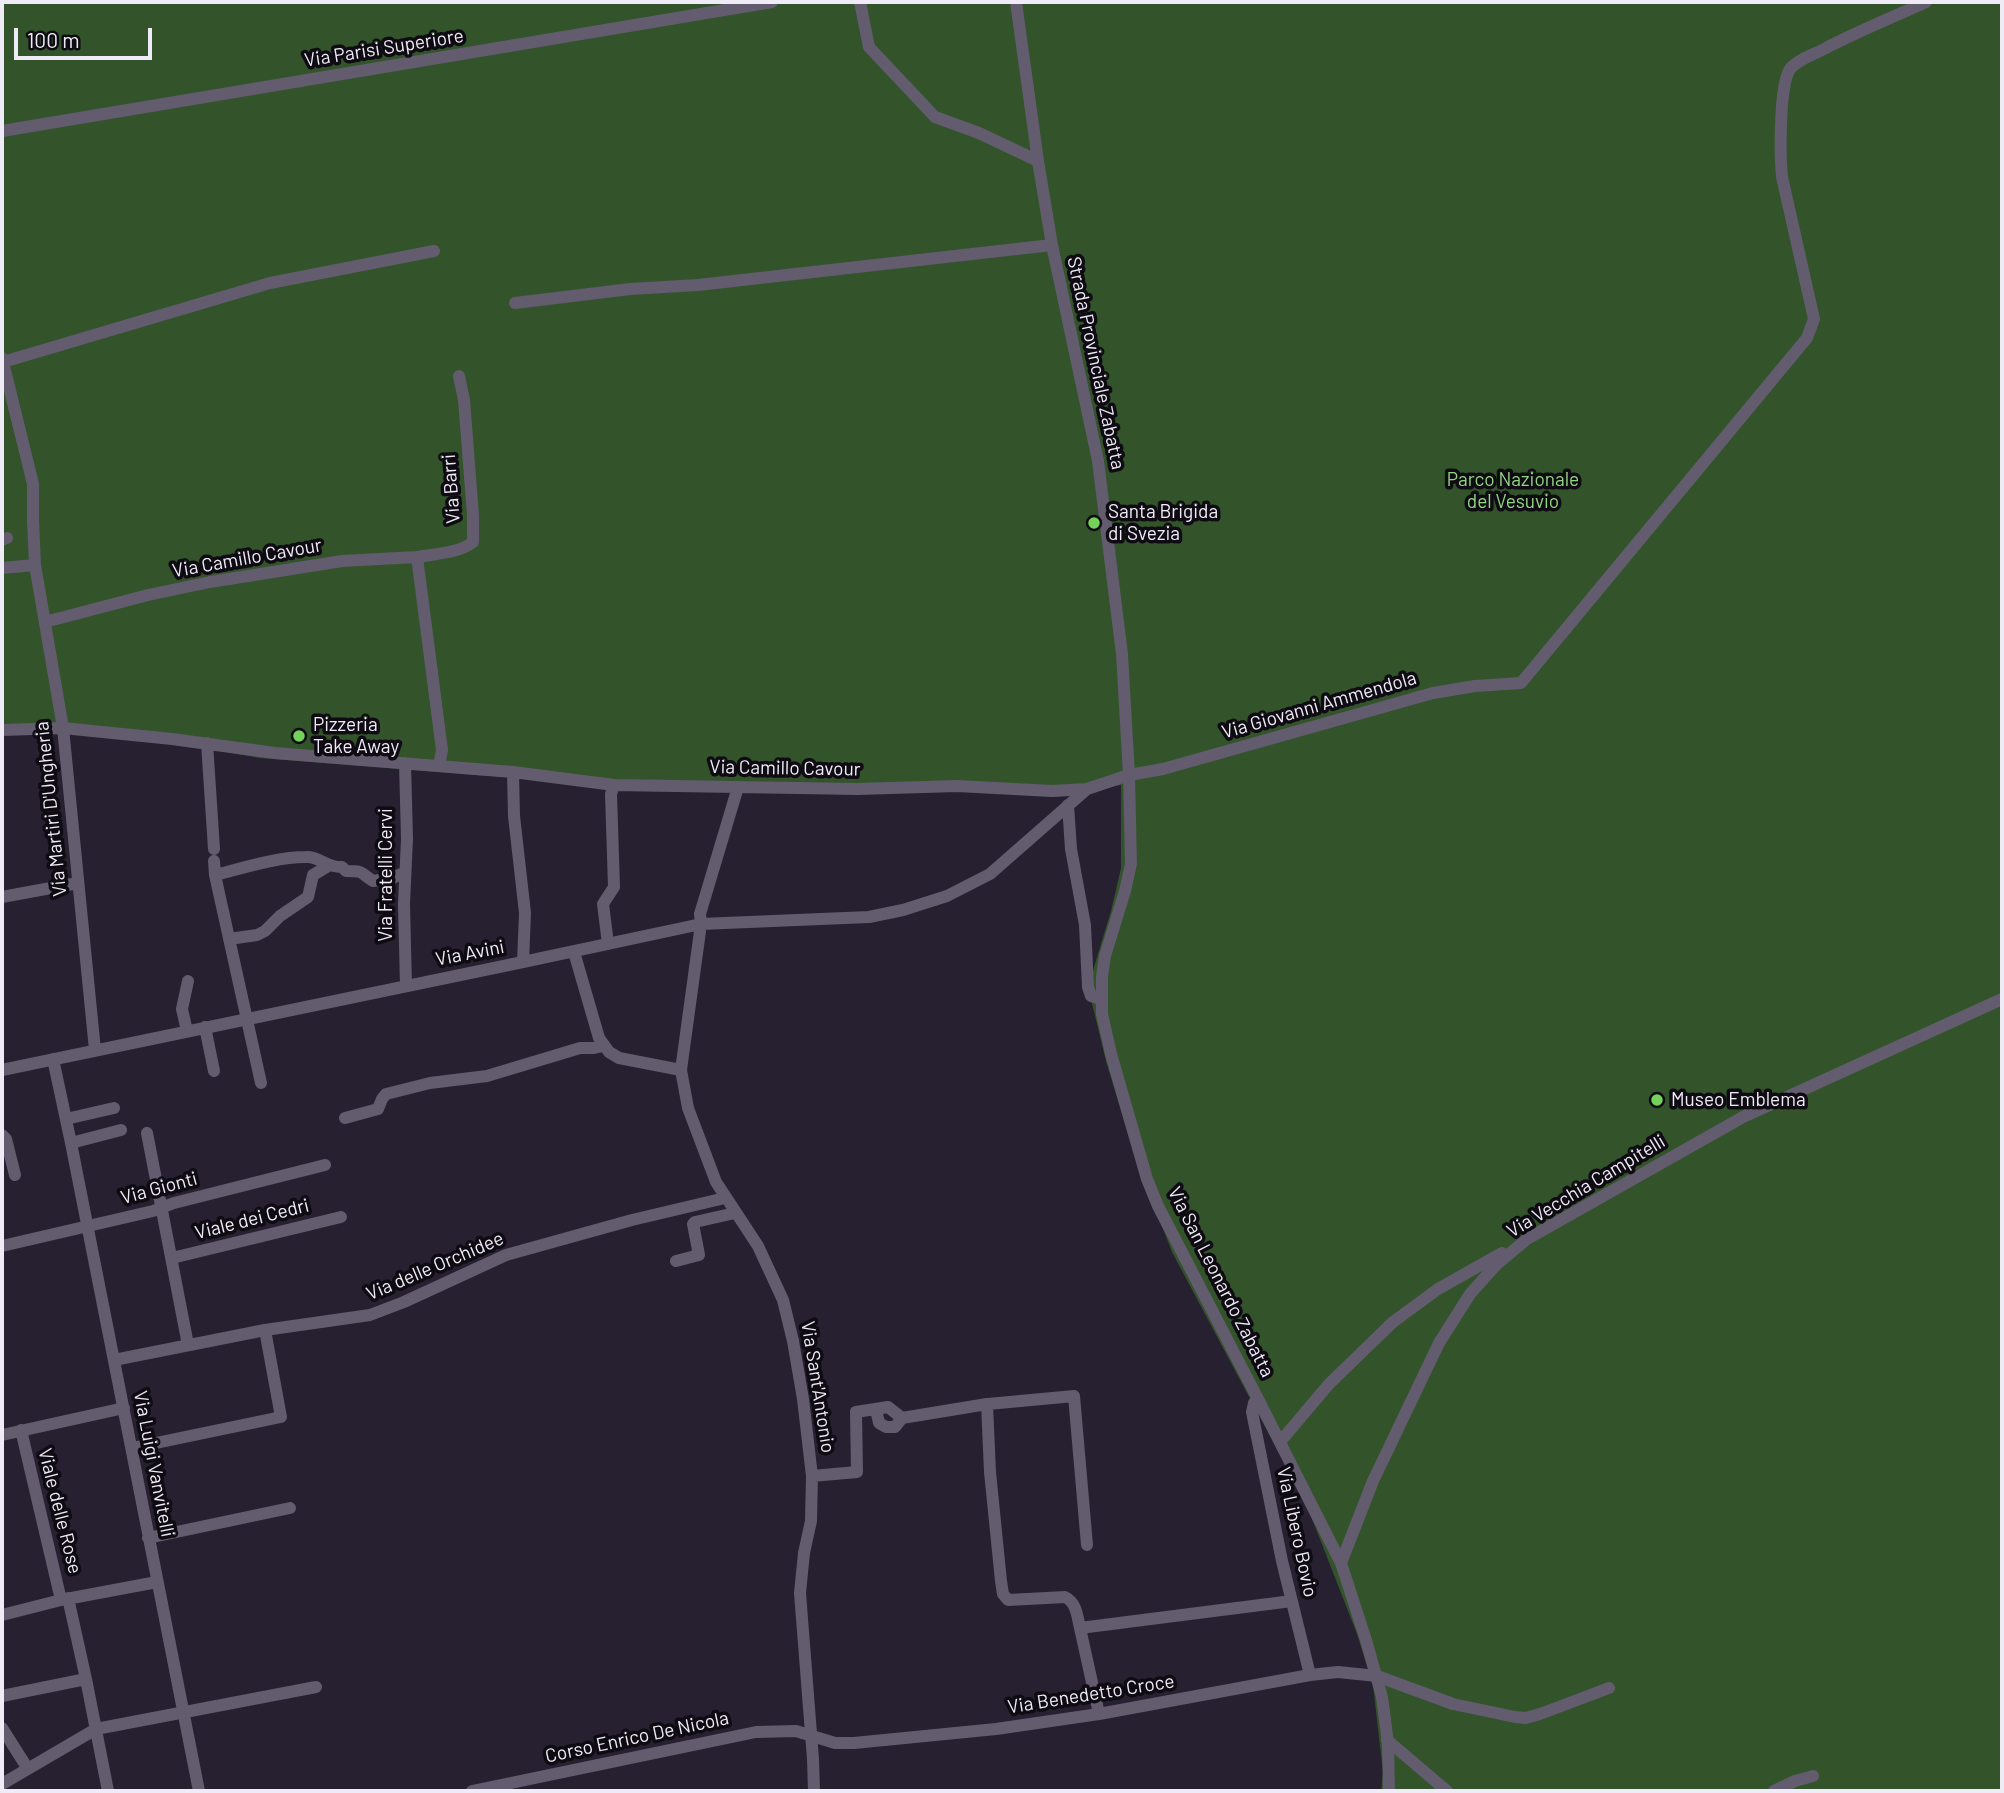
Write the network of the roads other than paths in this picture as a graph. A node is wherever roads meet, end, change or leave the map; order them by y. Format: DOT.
graph roads {
  1 [pos="772,2"];
  2 [pos="860,2"];
  3 [pos="1016,2"];
  4 [pos="1926,2"];
  5 [pos="2,131"];
  6 [pos="1038,161"];
  7 [pos="1052,245"];
  8 [pos="434,251"];
  9 [pos="515,303"];
  10 [pos="2,360"];
  11 [pos="459,376"];
  12 [pos="417,557"];
  13 [pos="35,565"];
  14 [pos="2,568"];
  15 [pos="45,622"];
  16 [pos="63,728"];
  17 [pos="2,730"];
  18 [pos="207,743"];
  19 [pos="405,763"];
  20 [pos="439,766"];
  21 [pos="513,772"];
  22 [pos="1129,775"];
  23 [pos="614,785"];
  24 [pos="738,787"];
  25 [pos="1087,789"];
  26 [pos="1068,805"];
  27 [pos="328,866"];
  28 [pos="405,872"];
  29 [pos="215,875"];
  30 [pos="78,883"];
  31 [pos="2,897"];
  32 [pos="701,924"];
  33 [pos="229,939"];
  34 [pos="608,944"];
  35 [pos="574,952"];
  36 [pos="523,962"];
  37 [pos="188,981"];
  38 [pos="406,986"];
  39 [pos="1101,999"];
  40 [pos="2002,999"];
  41 [pos="246,1019"];
  42 [pos="205,1027"];
  43 [pos="187,1031"];
  44 [pos="603,1045"];
  45 [pos="95,1050"];
  46 [pos="53,1059"];
  47 [pos="2,1070"];
  48 [pos="681,1070"];
  49 [pos="214,1071"];
  50 [pos="261,1083"];
  51 [pos="114,1108"];
  52 [pos="345,1118"];
  53 [pos="66,1119"];
  54 [pos="121,1130"];
  55 [pos="147,1133"];
  56 [pos="2,1135"];
  57 [pos="71,1143"];
  58 [pos="325,1165"];
  59 [pos="15,1175"];
  60 [pos="725,1198"];
  61 [pos="162,1208"];
  62 [pos="735,1213"];
  63 [pos="341,1217"];
  64 [pos="87,1225"];
  65 [pos="1527,1239"];
  66 [pos="2,1246"];
  67 [pos="173,1258"];
  68 [pos="676,1261"];
  69 [pos="265,1330"];
  70 [pos="188,1345"];
  71 [pos="114,1360"];
  72 [pos="1258,1399"];
  73 [pos="988,1404"];
  74 [pos="124,1408"];
  75 [pos="21,1430"];
  76 [pos="2,1435"];
  77 [pos="1280,1442"];
  78 [pos="132,1448"];
  79 [pos="812,1476"];
  80 [pos="290,1508"];
  81 [pos="148,1538"];
  82 [pos="1087,1545"];
  83 [pos="1341,1563"];
  84 [pos="157,1582"];
  85 [pos="65,1599"];
  86 [pos="1292,1601"];
  87 [pos="2,1615"];
  88 [pos="1080,1628"];
  89 [pos="1310,1675"];
  90 [pos="1377,1676"];
  91 [pos="86,1679"];
  92 [pos="316,1687"];
  93 [pos="1608,1688"];
  94 [pos="2,1696"];
  95 [pos="183,1712"];
  96 [pos="1099,1714"];
  97 [pos="2,1728"];
  98 [pos="96,1729"];
  99 [pos="810,1734"];
  100 [pos="1387,1740"];
  101 [pos="28,1769"];
  102 [pos="1813,1776"];
  103 [pos="2,1784"];
  104 [pos="499,1789"];
  105 [pos="108,1791"];
  106 [pos="199,1791"];
  107 [pos="472,1791"];
  108 [pos="814,1791"];
  109 [pos="1389,1791"];
  110 [pos="1447,1791"];
  111 [pos="1774,1791"];
  1 -- 5 [label="street, Via Parisi Superiore"];
  2 -- 6 [label="street"];
  3 -- 6 [label="street, Strada Provinciale Zabatta"];
  4 -- 22 [label="street, Via Giovanni Ammendola"];
  6 -- 7 [label="street, Strada Provinciale Zabatta"];
  7 -- 9 [label="street"];
  7 -- 22 [label="street, Strada Provinciale Zabatta"];
  8 -- 10 [label="street"];
  10 -- 13 [label="street"];
  11 -- 12 [label="street, Via Barri"];
  12 -- 15 [label="street, Via Camillo Cavour"];
  12 -- 20 [label="street"];
  13 -- 14 [label="street"];
  13 -- 15 [label="street, Via Martiri D'Ungheria"];
  15 -- 16 [label="street, Via Martiri D'Ungheria"];
  16 -- 17 [label="street, Via Camillo Cavour"];
  16 -- 18 [label="street, Via Camillo Cavour"];
  16 -- 30 [label="street, Via Martiri D'Ungheria"];
  18 -- 19 [label="street, Via Camillo Cavour"];
  18 -- 29 [label="street"];
  19 -- 20 [label="street, Via Camillo Cavour"];
  19 -- 28 [label="street, Via Fratelli Cervi"];
  20 -- 21 [label="street, Via Camillo Cavour"];
  21 -- 23 [label="street, Via Camillo Cavour"];
  21 -- 36 [label="street"];
  22 -- 25 [label="street, Via Camillo Cavour"];
  22 -- 39 [label="street, Via San Leonardo Zabatta"];
  23 -- 24 [label="street, Via Camillo Cavour"];
  23 -- 34 [label="street"];
  24 -- 25 [label="street, Via Camillo Cavour"];
  24 -- 32 [label="street, Via Sant'Antonio"];
  25 -- 26 [label="street, Via Avini"];
  26 -- 32 [label="street, Via Avini"];
  26 -- 39 [label="street"];
  27 -- 28 [label="street"];
  27 -- 29 [label="street"];
  27 -- 33 [label="street"];
  28 -- 38 [label="street, Via Fratelli Cervi"];
  29 -- 33 [label="street"];
  30 -- 31 [label="street"];
  30 -- 45 [label="street, Via Martiri D'Ungheria"];
  32 -- 34 [label="street, Via Avini"];
  32 -- 48 [label="street, Via Sant'Antonio"];
  33 -- 41 [label="street"];
  34 -- 35 [label="street, Via Avini"];
  35 -- 36 [label="street, Via Avini"];
  35 -- 44 [label="street"];
  36 -- 38 [label="street, Via Avini"];
  37 -- 43 [label="street"];
  38 -- 41 [label="street, Via Avini"];
  39 -- 72 [label="street, Via San Leonardo Zabatta"];
  40 -- 65 [label="street, Via Vecchia Campitelli"];
  41 -- 42 [label="street, Via Avini"];
  41 -- 50 [label="street"];
  42 -- 43 [label="street, Via Avini"];
  42 -- 49 [label="street"];
  43 -- 45 [label="street, Via Avini"];
  44 -- 48 [label="street"];
  44 -- 52 [label="street"];
  45 -- 46 [label="street, Via Avini"];
  46 -- 47 [label="street, Via Avini"];
  46 -- 53 [label="street, Via Luigi Vanvitelli"];
  48 -- 60 [label="street, Via Sant'Antonio"];
  51 -- 53 [label="street"];
  53 -- 57 [label="street, Via Luigi Vanvitelli"];
  54 -- 57 [label="street"];
  55 -- 61 [label="street"];
  56 -- 59 [label="street"];
  57 -- 64 [label="street, Via Luigi Vanvitelli"];
  58 -- 61 [label="street, Via Gionti"];
  60 -- 62 [label="street, Via Sant'Antonio"];
  60 -- 69 [label="street, Via delle Orchidee"];
  61 -- 64 [label="street, Via Gionti"];
  61 -- 67 [label="street"];
  62 -- 68 [label="street"];
  62 -- 79 [label="street, Via Sant'Antonio"];
  63 -- 67 [label="street, Viale dei Cedri"];
  64 -- 66 [label="street, Via Gionti"];
  64 -- 71 [label="street, Via Luigi Vanvitelli"];
  65 -- 77 [label="street"];
  65 -- 83 [label="street, Via Vecchia Campitelli"];
  67 -- 70 [label="street"];
  69 -- 70 [label="street, Via delle Orchidee"];
  69 -- 78 [label="street"];
  70 -- 71 [label="street, Via delle Orchidee"];
  71 -- 74 [label="street, Via Luigi Vanvitelli"];
  72 -- 77 [label="street, Via San Leonardo Zabatta"];
  72 -- 86 [label="street, Via Libero Bovio"];
  73 -- 82 [label="street"];
  74 -- 75 [label="street"];
  74 -- 78 [label="street, Via Luigi Vanvitelli"];
  75 -- 76 [label="street"];
  75 -- 85 [label="street, Viale delle Rose"];
  77 -- 83 [label="street, Via San Leonardo Zabatta"];
  78 -- 81 [label="street, Via Luigi Vanvitelli"];
  79 -- 88 [label="street"];
  79 -- 99 [label="street, Via Sant'Antonio"];
  80 -- 81 [label="street"];
  81 -- 84 [label="street, Via Luigi Vanvitelli"];
  83 -- 90 [label="street, Via San Leonardo Zabatta"];
  84 -- 85 [label="street"];
  84 -- 95 [label="street, Via Luigi Vanvitelli"];
  85 -- 87 [label="street"];
  85 -- 91 [label="street, Viale delle Rose"];
  86 -- 88 [label="street"];
  86 -- 89 [label="street, Via Libero Bovio"];
  88 -- 96 [label="street"];
  89 -- 90 [label="street, Via Benedetto Croce"];
  89 -- 96 [label="street, Via Benedetto Croce"];
  90 -- 93 [label="street, Via Benedetto Croce"];
  90 -- 100 [label="street, Via San Leonardo Zabatta"];
  91 -- 94 [label="street"];
  91 -- 98 [label="street, Viale delle Rose"];
  92 -- 95 [label="street"];
  95 -- 98 [label="street"];
  95 -- 106 [label="street, Via Luigi Vanvitelli"];
  96 -- 99 [label="street, Via Benedetto Croce"];
  97 -- 101 [label="street"];
  98 -- 101 [label="street"];
  98 -- 105 [label="street, Viale delle Rose"];
  99 -- 104 [label="street, Corso Enrico De Nicola"];
  99 -- 108 [label="street, Via Sant'Antonio"];
  100 -- 109 [label="street, Via San Leonardo Zabatta"];
  100 -- 110 [label="street"];
  101 -- 103 [label="street"];
  102 -- 111 [label="street"];
  104 -- 107 [label="street, Corso Enrico De Nicola"];
}
